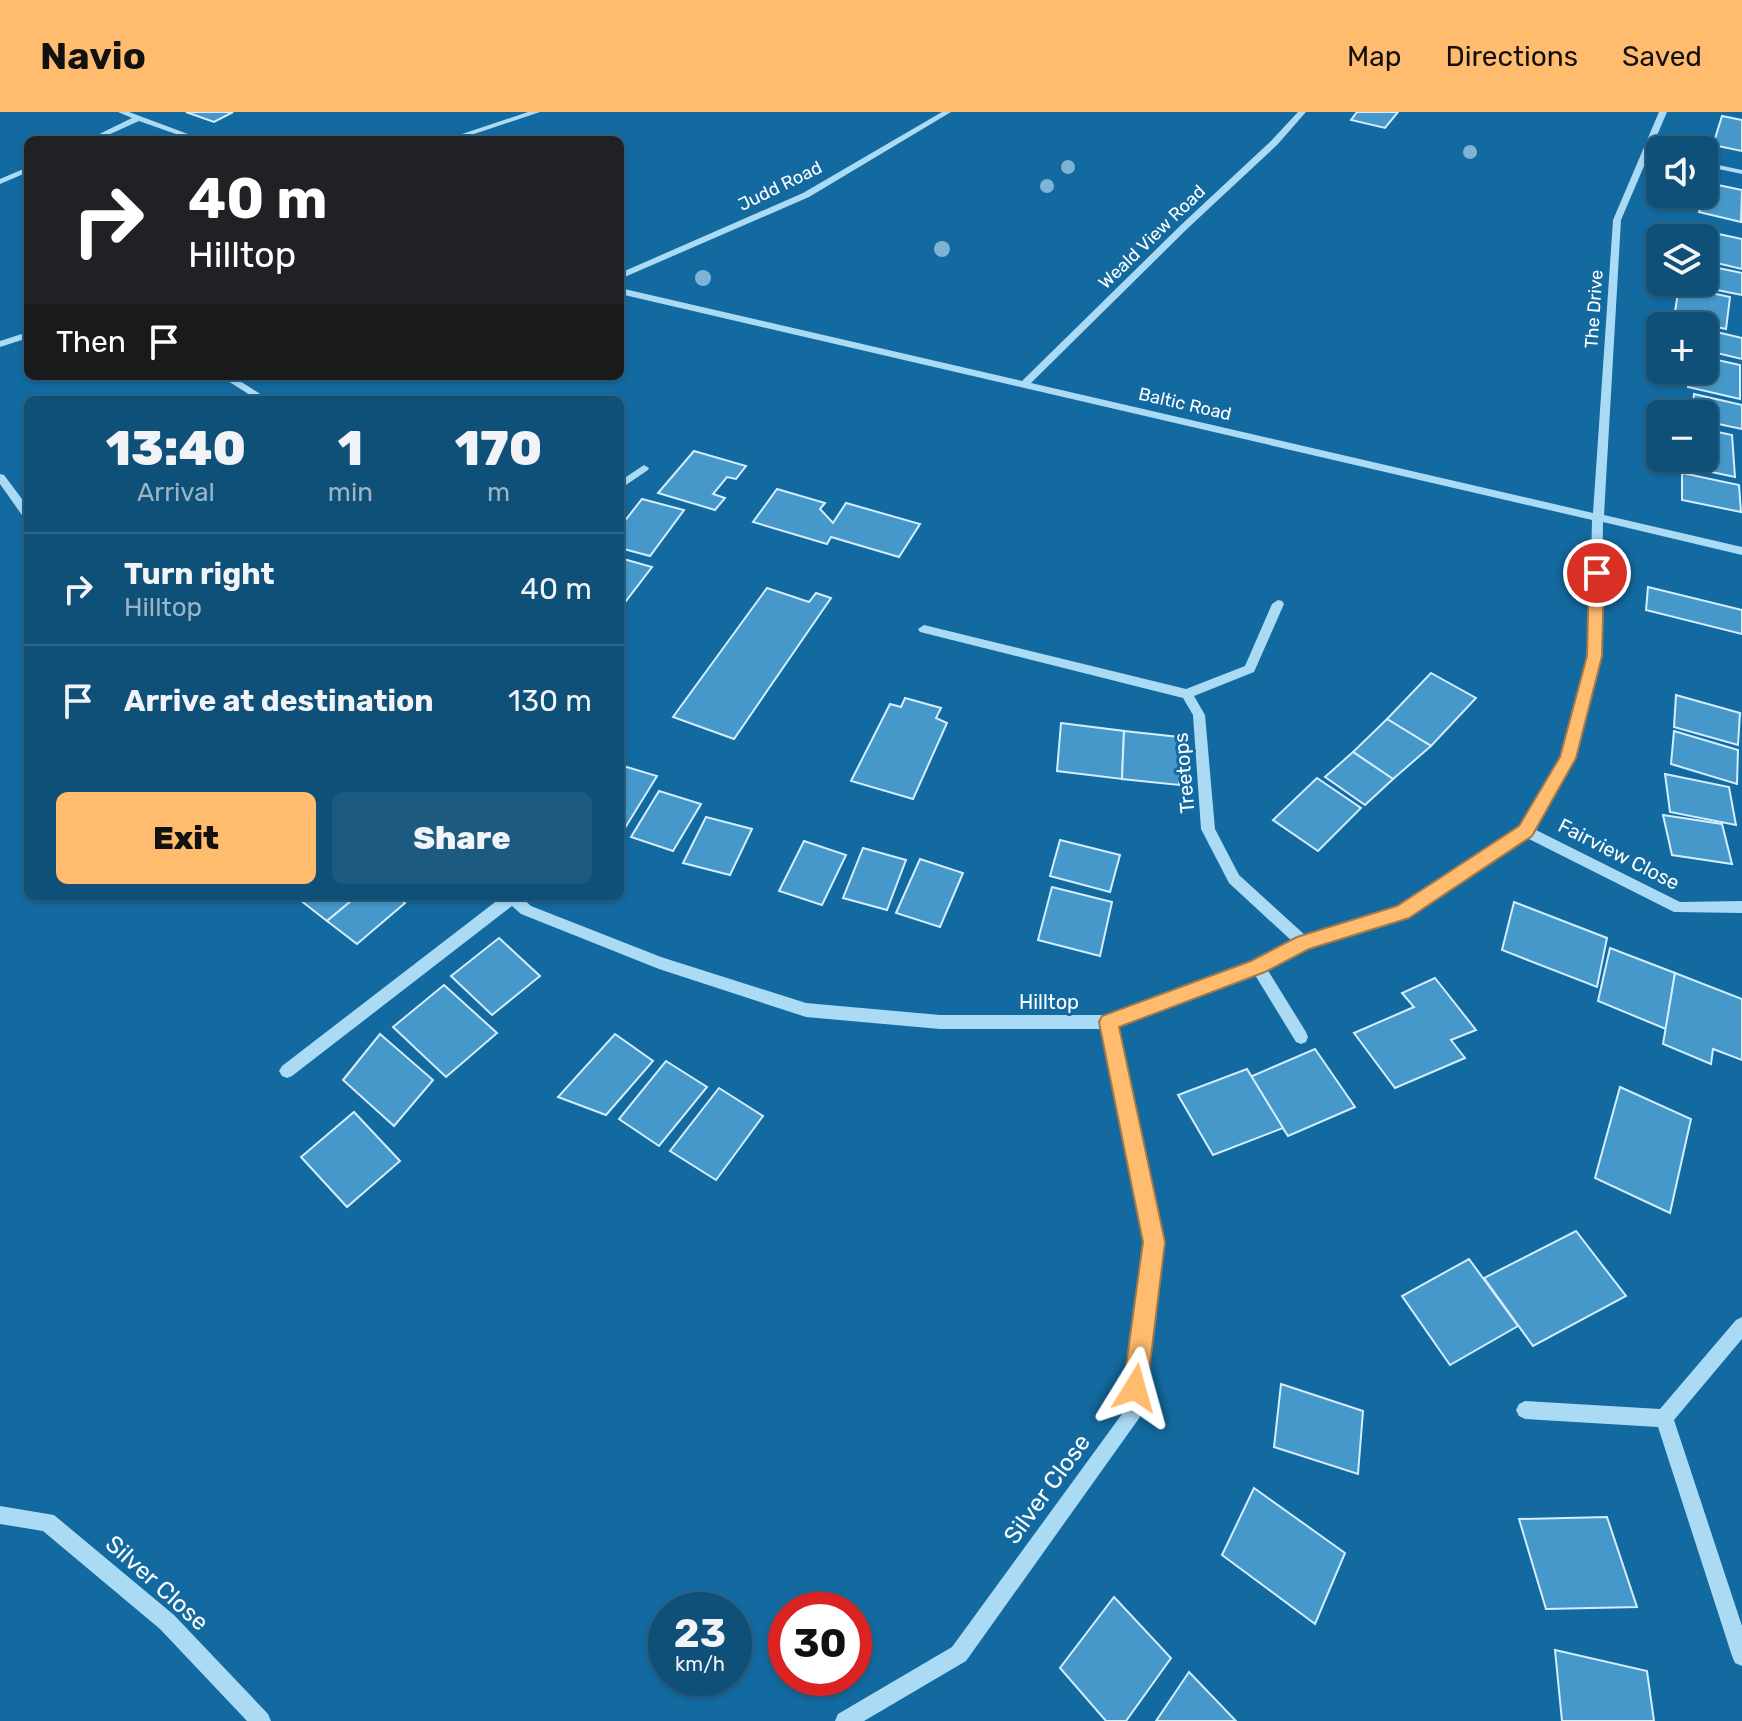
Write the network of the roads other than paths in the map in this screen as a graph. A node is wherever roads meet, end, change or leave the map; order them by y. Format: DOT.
graph roads {
  1 [pos="122,112"];
  2 [pos="536,112"];
  3 [pos="947,112"];
  4 [pos="1302,112"];
  5 [pos="1663,112"];
  6 [pos="139,118"];
  7 [pos="100,136"];
  8 [pos="189,136"];
  9 [pos="461,136"];
  10 [pos="1653,136"];
  11 [pos="1646,151"];
  12 [pos="1718,167"];
  13 [pos="24,171"];
  14 [pos="1742,172"];
  15 [pos="0,182"];
  16 [pos="624,274"];
  17 [pos="624,292"];
  18 [pos="24,336"];
  19 [pos="0,344"];
  20 [pos="232,380"];
  21 [pos="1024,385"];
  22 [pos="258,396"];
  23 [pos="644,468"];
  24 [pos="0,477"];
  25 [pos="624,483"];
  26 [pos="24,510"];
  27 [pos="1598,517"];
  28 [pos="1742,551"];
  29 [pos="1278,604"];
  30 [pos="924,629"];
  31 [pos="1187,694"];
  32 [pos="1526,831"];
  33 [pos="507,900"];
  34 [pos="514,900"];
  35 [pos="1742,907"];
  36 [pos="1304,943"];
  37 [pos="1258,967"];
  38 [pos="1108,1022"];
  39 [pos="1301,1037"];
  40 [pos="287,1071"];
  41 [pos="1742,1326"];
  42 [pos="1525,1410"];
  43 [pos="1664,1418"];
  44 [pos="0,1515"];
  45 [pos="1742,1656"];
  46 [pos="261,1721"];
  47 [pos="845,1721"];
  1 -- 6 [label="street"];
  2 -- 9 [label="street"];
  3 -- 16 [label="street, Judd Road"];
  4 -- 21 [label="street, Weald View Road"];
  5 -- 10 [label="street, The Drive"];
  6 -- 7 [label="street"];
  6 -- 8 [label="street"];
  11 -- 27 [label="street, The Drive"];
  12 -- 14 [label="street"];
  13 -- 15 [label="street"];
  17 -- 21 [label="street, Baltic Road"];
  18 -- 19 [label="street"];
  20 -- 22 [label="street"];
  21 -- 27 [label="street, Baltic Road"];
  23 -- 25 [label="street"];
  24 -- 26 [label="street"];
  27 -- 28 [label="street, Baltic Road"];
  27 -- 32 [label="street, Hilltop"];
  29 -- 31 [label="street"];
  30 -- 31 [label="street"];
  31 -- 36 [label="street, Treetops"];
  32 -- 35 [label="street, Fairview Close"];
  32 -- 36 [label="street, Hilltop"];
  33 -- 40 [label="street"];
  34 -- 38 [label="street, Hilltop"];
  36 -- 37 [label="street, Hilltop"];
  37 -- 38 [label="street, Hilltop"];
  37 -- 39 [label="street"];
  38 -- 47 [label="street, Silver Close"];
  41 -- 43 [label="street"];
  42 -- 43 [label="street"];
  43 -- 45 [label="street"];
  44 -- 46 [label="street, Silver Close"];
}
